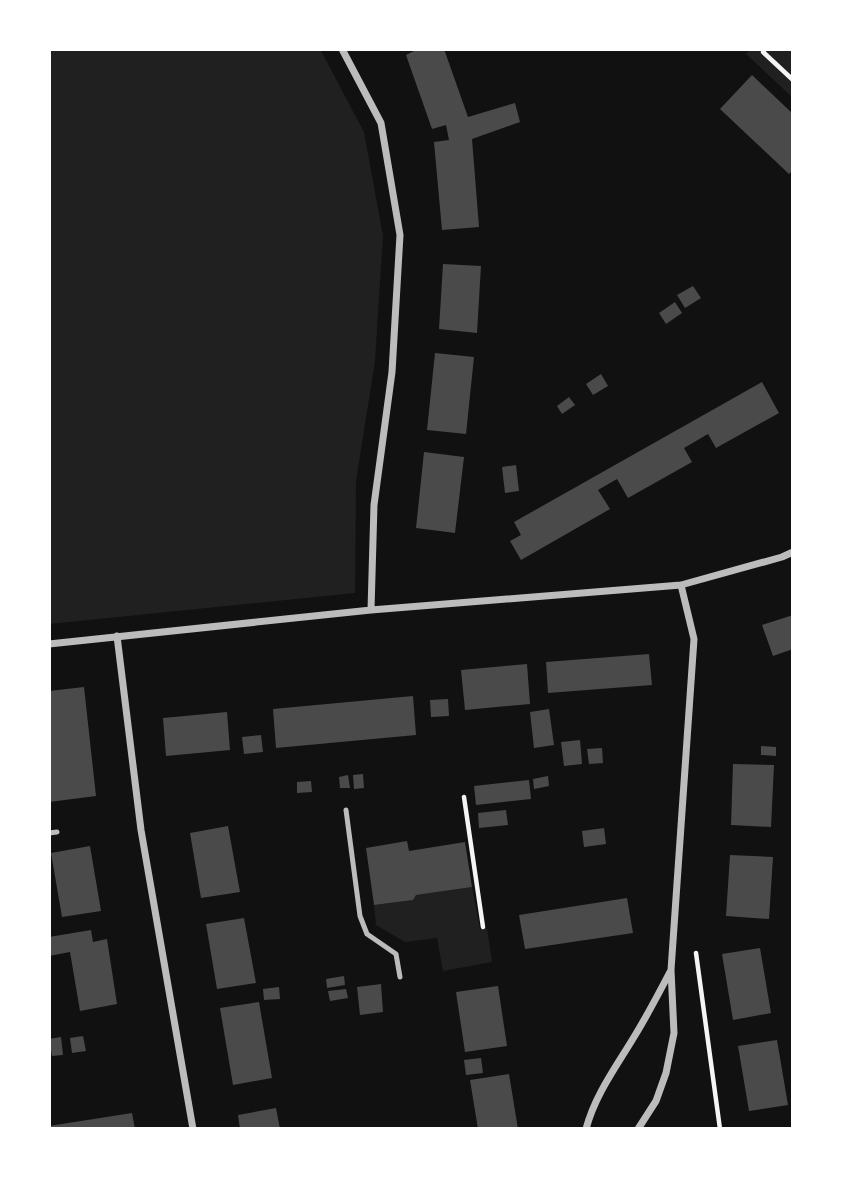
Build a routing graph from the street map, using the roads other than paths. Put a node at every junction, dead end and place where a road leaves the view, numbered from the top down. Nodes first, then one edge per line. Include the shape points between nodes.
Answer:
1 (342, 49) edge
2 (793, 552) edge
3 (681, 585) junction
4 (371, 610) junction
5 (117, 636) junction
6 (49, 643) edge
7 (346, 810) dead end
8 (57, 832) dead end
9 (49, 833) edge
10 (671, 970) junction
11 (400, 976) dead end
12 (193, 1129) edge
13 (586, 1129) edge
14 (638, 1129) edge

1 - 4 street via 381,123 400,235 392,372 374,505
2 - 3 street
3 - 4 street
3 - 10 street via 694,639
4 - 5 street
5 - 6 street
5 - 12 street via 141,830
7 - 11 lane via 360,916 367,934 397,954
8 - 9 lane
10 - 13 street via 603,1086
10 - 14 street via 674,1033 666,1073 656,1101

